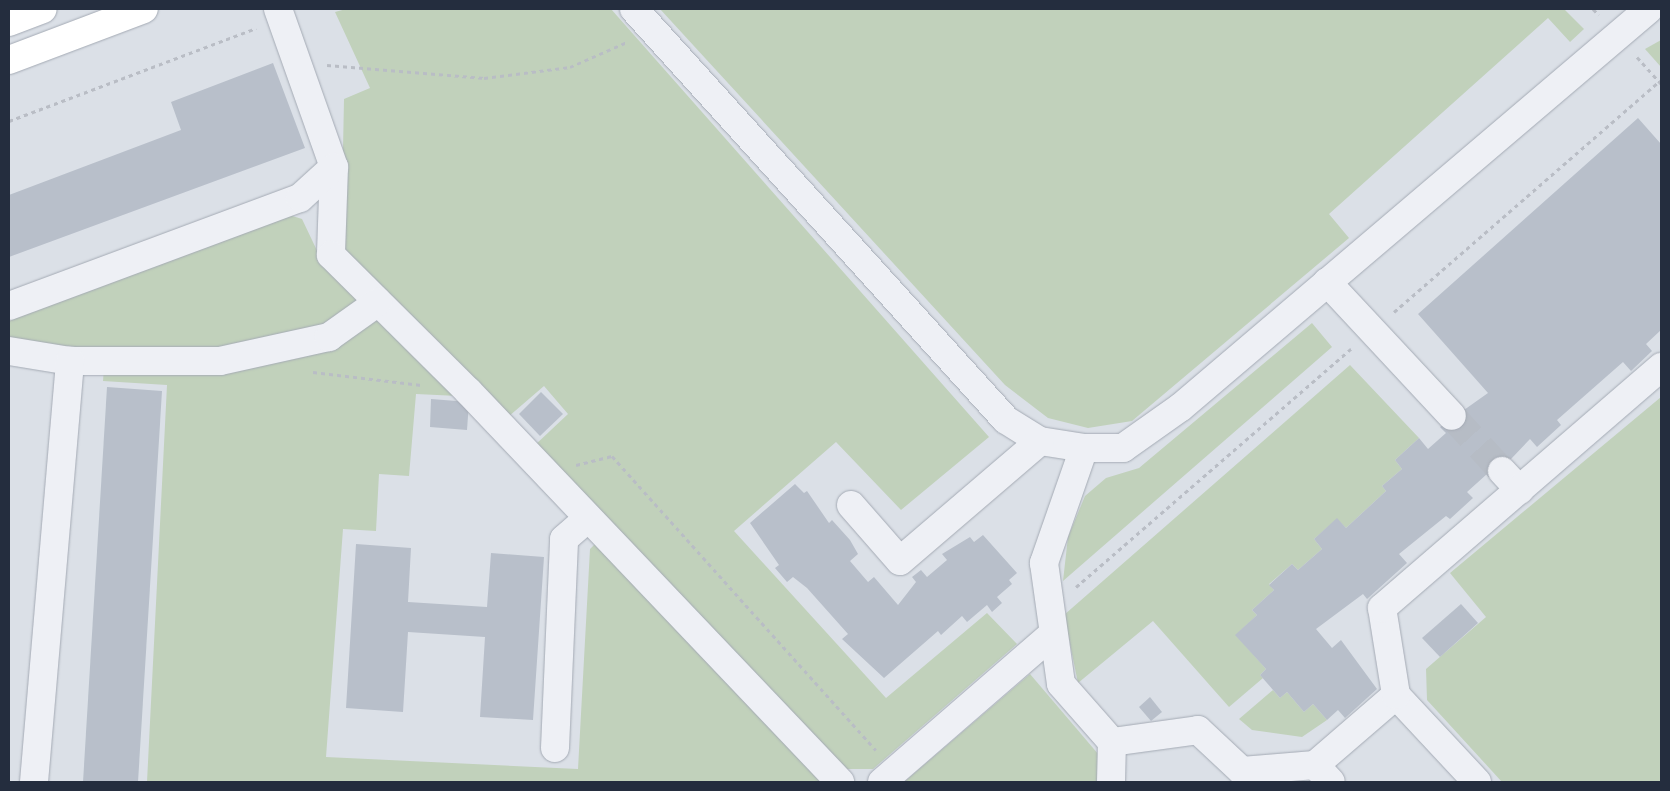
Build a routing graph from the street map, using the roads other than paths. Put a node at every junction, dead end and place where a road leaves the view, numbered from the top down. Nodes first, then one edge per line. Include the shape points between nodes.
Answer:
1 (44, 9) edge
2 (144, 9) edge
3 (634, 9) edge
4 (1649, 9) edge
5 (280, 14) edge
6 (9, 22) edge
7 (9, 60) edge
8 (334, 167) junction
9 (1327, 282) junction
10 (378, 302) junction
11 (9, 306) edge
12 (9, 351) edge
13 (70, 361) junction
14 (1661, 367) edge
15 (1452, 416) tunnel mouth
16 (1040, 441) junction
17 (1084, 448) junction
18 (851, 505) dead end
19 (588, 518) junction
20 (1052, 635) junction
21 (1396, 695) junction
22 (1112, 742) junction
23 (555, 748) dead end
24 (1323, 774) edge
25 (34, 782) edge
26 (840, 782) edge
27 (882, 782) edge
28 (1111, 782) edge
29 (1477, 782) edge

1 - 6 main road
2 - 7 main road
3 - 16 street via 1006,420
4 - 9 street
5 - 8 street
8 - 10 street via 331,255
8 - 11 street via 300,198
9 - 15 street
9 - 17 street via 1181,407 1123,448
10 - 13 street via 329,337 220,361
10 - 19 street
12 - 13 street
13 - 25 street
14 - 21 street via 1511,480 1382,608
16 - 17 street
16 - 18 street via 900,561
17 - 20 street via 1044,563
19 - 23 street via 564,538
19 - 26 street
20 - 22 street via 1061,684
20 - 27 street
21 - 24 street
21 - 29 street
22 - 24 street via 1198,730 1242,771
22 - 28 street

